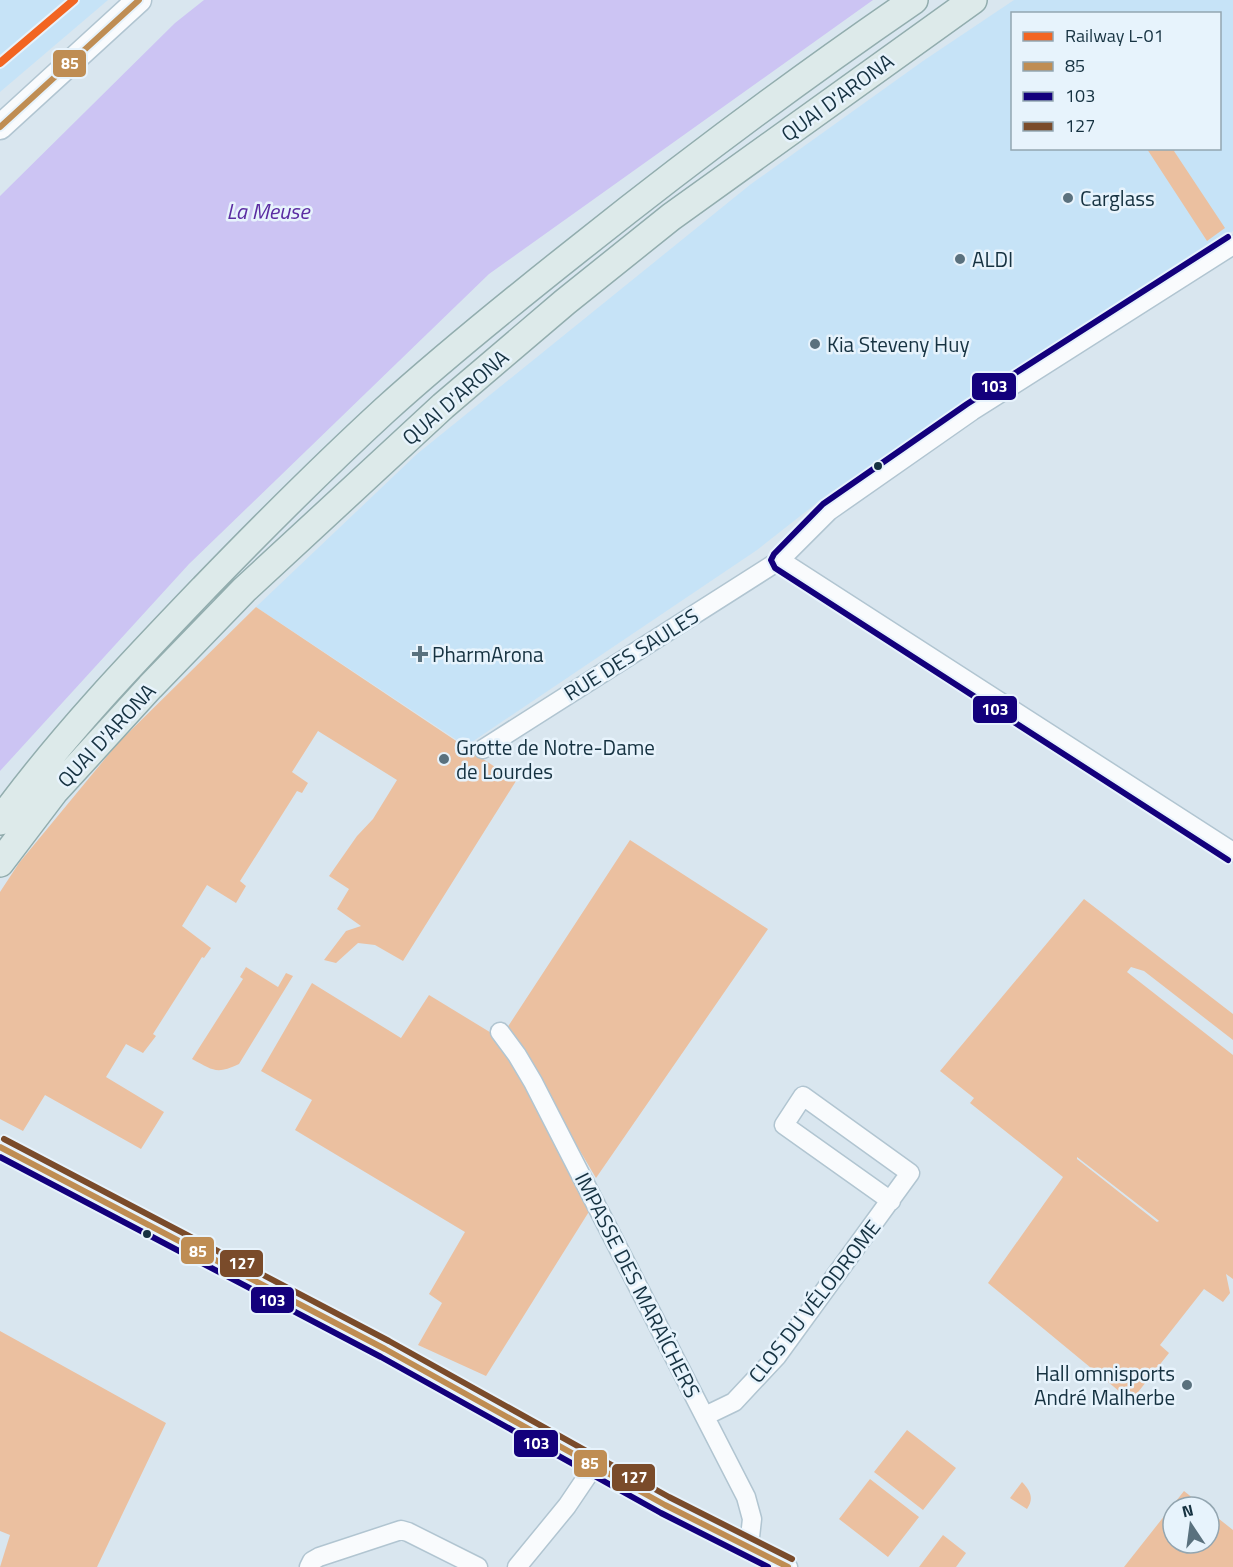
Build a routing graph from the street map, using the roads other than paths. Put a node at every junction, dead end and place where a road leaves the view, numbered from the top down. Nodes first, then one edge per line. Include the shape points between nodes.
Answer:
1 (139, 0) edge
2 (914, 0) edge
3 (973, 0) edge
4 (0, 127) edge
5 (1233, 245) edge
6 (780, 560) junction
7 (483, 748) dead end
8 (0, 820) edge
9 (1233, 852) edge
10 (0, 863) edge
11 (500, 1032) dead end
12 (0, 1147) edge
13 (891, 1201) junction
14 (705, 1416) junction
15 (594, 1466) junction
16 (749, 1546) junction
17 (309, 1567) edge
18 (478, 1567) edge
19 (517, 1567) edge
20 (788, 1567) edge

1 - 4 main road
2 - 8 main road, QUAI D'ARONA via 663,182 519,296 386,409 273,516 130,665
3 - 10 main road, QUAI D'ARONA via 671,217 443,406 244,590 54,792
5 - 6 street, RUE DES SAULES via 972,411 829,511
6 - 7 street, RUE DES SAULES
6 - 9 street
11 - 14 street, IMPASSE DES MARAÎCHERS via 533,1082
12 - 15 street via 385,1349
13 - 13 street, CLOS DU VÉLODROME via 784,1125 802,1096 910,1173
13 - 14 street, CLOS DU VÉLODROME via 777,1356 734,1402
14 - 16 street, IMPASSE DES MARAÎCHERS via 746,1497 752,1519
15 - 16 street
15 - 19 street
16 - 20 street
17 - 18 street via 319,1557 401,1530

